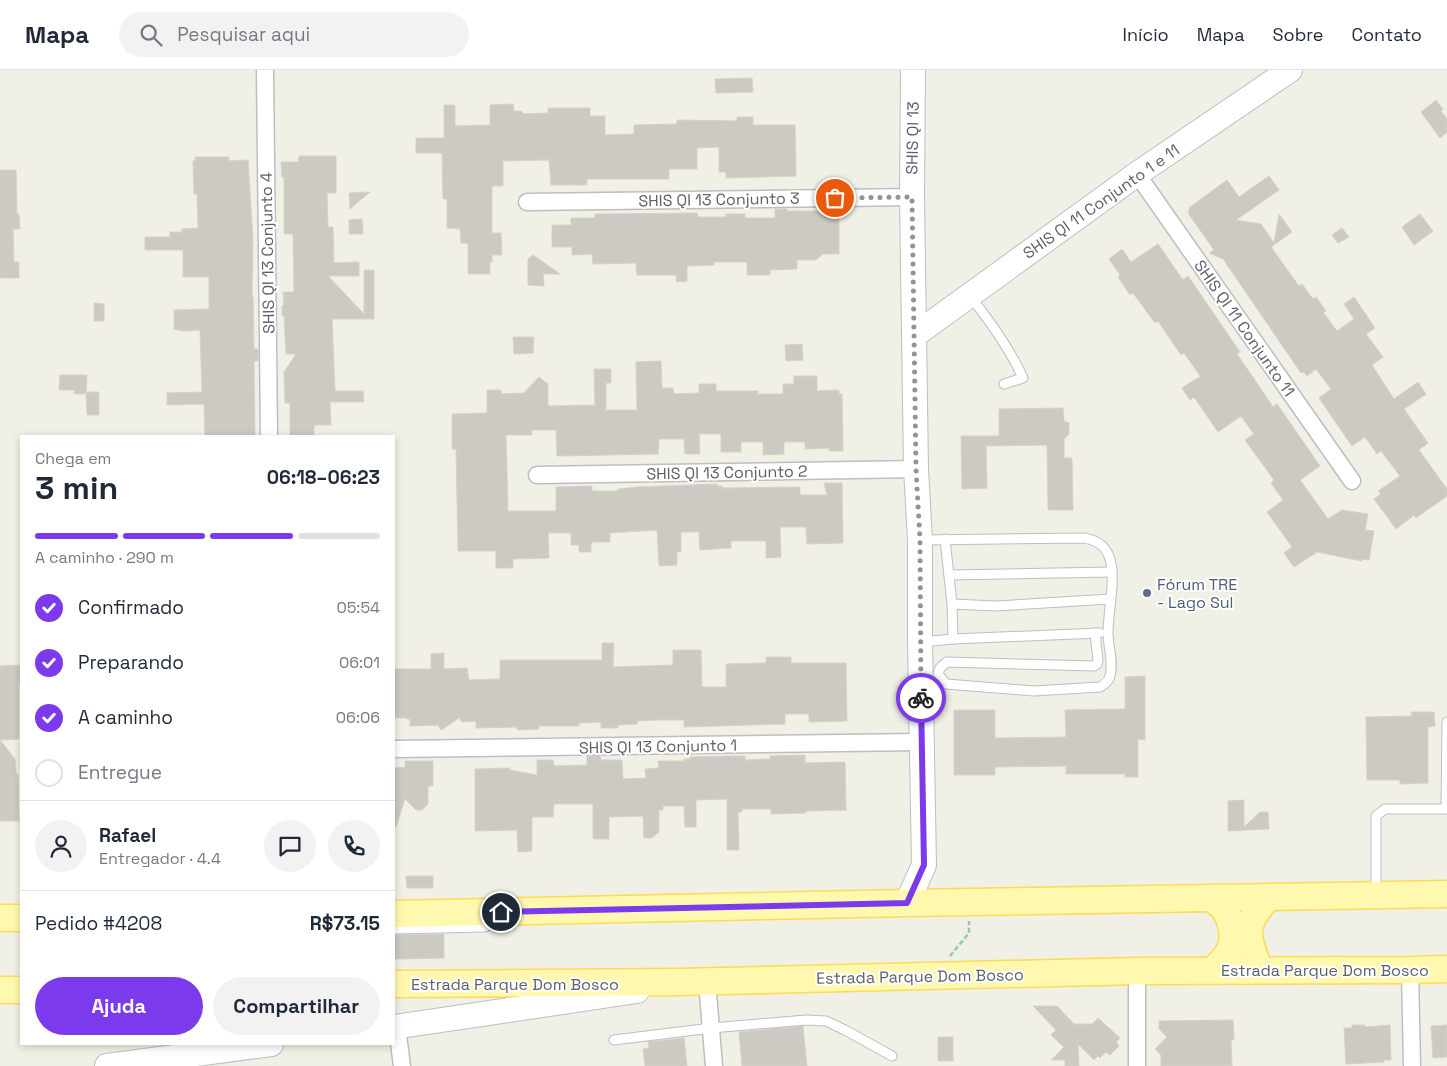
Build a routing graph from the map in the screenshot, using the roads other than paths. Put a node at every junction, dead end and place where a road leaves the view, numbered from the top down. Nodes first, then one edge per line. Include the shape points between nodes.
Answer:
1 (265, 70) edge
2 (913, 70) edge
3 (1290, 70) edge
4 (1137, 174) junction
5 (912, 197) junction
6 (527, 202) dead end
7 (969, 295) junction
8 (915, 335) junction
9 (1004, 384) dead end
10 (270, 435) edge
11 (916, 469) junction
12 (537, 475) dead end
13 (1352, 481) dead end
14 (945, 539) junction
15 (920, 540) junction
16 (1112, 572) junction
17 (949, 575) junction
18 (1110, 599) junction
19 (952, 604) junction
20 (1095, 633) junction
21 (1108, 633) junction
22 (953, 638) junction
23 (920, 642) junction
24 (1447, 722) edge
25 (921, 742) junction
26 (395, 749) edge
27 (1446, 809) edge
28 (924, 865) junction
29 (1447, 894) edge
30 (1376, 895) junction
31 (1269, 897) junction
32 (1211, 898) junction
33 (957, 902) junction
34 (907, 903) junction
35 (519, 911) junction
36 (395, 914) edge
37 (0, 918) edge
38 (20, 918) edge
39 (395, 929) edge
40 (1447, 969) edge
41 (1213, 970) junction
42 (1260, 970) junction
43 (1410, 970) junction
44 (1137, 971) junction
45 (707, 981) junction
46 (680, 982) junction
47 (395, 984) edge
48 (0, 990) edge
49 (20, 990) edge
50 (396, 1027) edge
51 (711, 1028) junction
52 (614, 1040) dead end
53 (264, 1045) edge
54 (892, 1056) dead end
55 (107, 1066) edge
56 (402, 1066) edge
57 (714, 1066) edge
58 (1137, 1066) edge
59 (1412, 1066) edge

1 - 10 street, SHIS QI 13 Conjunto 4
2 - 5 street, SHIS QI 13
3 - 4 street, SHIS QI 11 Conjunto 1 e 11
4 - 7 street, SHIS QI 11 Conjunto 1 e 11
4 - 13 street, SHIS QI 11 Conjunto 11
5 - 6 street, SHIS QI 13 Conjunto 3
5 - 8 street, SHIS QI 13
7 - 8 street, SHIS QI 11 Conjunto 1 e 11
7 - 9 lane via 993,326 1023,378
8 - 11 street, SHIS QI 13
11 - 12 street, SHIS QI 13 Conjunto 2
11 - 15 street, SHIS QI 13
14 - 15 lane
14 - 16 lane via 1085,538 1104,548
14 - 17 lane
15 - 23 street, SHIS QI 13
16 - 17 lane
16 - 18 lane
17 - 19 lane
18 - 19 lane via 996,606
18 - 21 lane
19 - 22 lane
20 - 21 lane
20 - 21 lane via 1098,660 1094,666 947,662 938,674 946,684 954,686 1034,691 1100,687 1108,682 1110,676
20 - 22 lane
22 - 23 lane
23 - 25 street, SHIS QI 13
24 - 27 lane
25 - 26 street, SHIS QI 13 Conjunto 1
25 - 28 street, SHIS QI 13
27 - 30 lane via 1385,809 1376,816
28 - 33 street, SHIS QI 13
28 - 34 street, SHIS QI 13
29 - 30 main road
30 - 31 main road
31 - 32 main road
31 - 42 main road via 1255,910 1250,923 1250,940
32 - 33 main road
32 - 41 main road via 1223,908 1233,935 1231,948
33 - 34 main road
34 - 35 main road
35 - 36 main road
35 - 39 lane via 486,927
37 - 38 main road
40 - 43 main road, Estrada Parque Dom Bosco
41 - 42 main road, Estrada Parque Dom Bosco
41 - 44 main road, Estrada Parque Dom Bosco
42 - 43 main road, Estrada Parque Dom Bosco
43 - 59 street
44 - 45 main road, Estrada Parque Dom Bosco
44 - 58 street
45 - 46 main road, Estrada Parque Dom Bosco
45 - 51 street
46 - 47 main road, Estrada Parque Dom Bosco
46 - 50 street
48 - 49 main road
50 - 56 street
51 - 52 lane
51 - 54 lane via 826,1021
51 - 57 street
53 - 55 street

